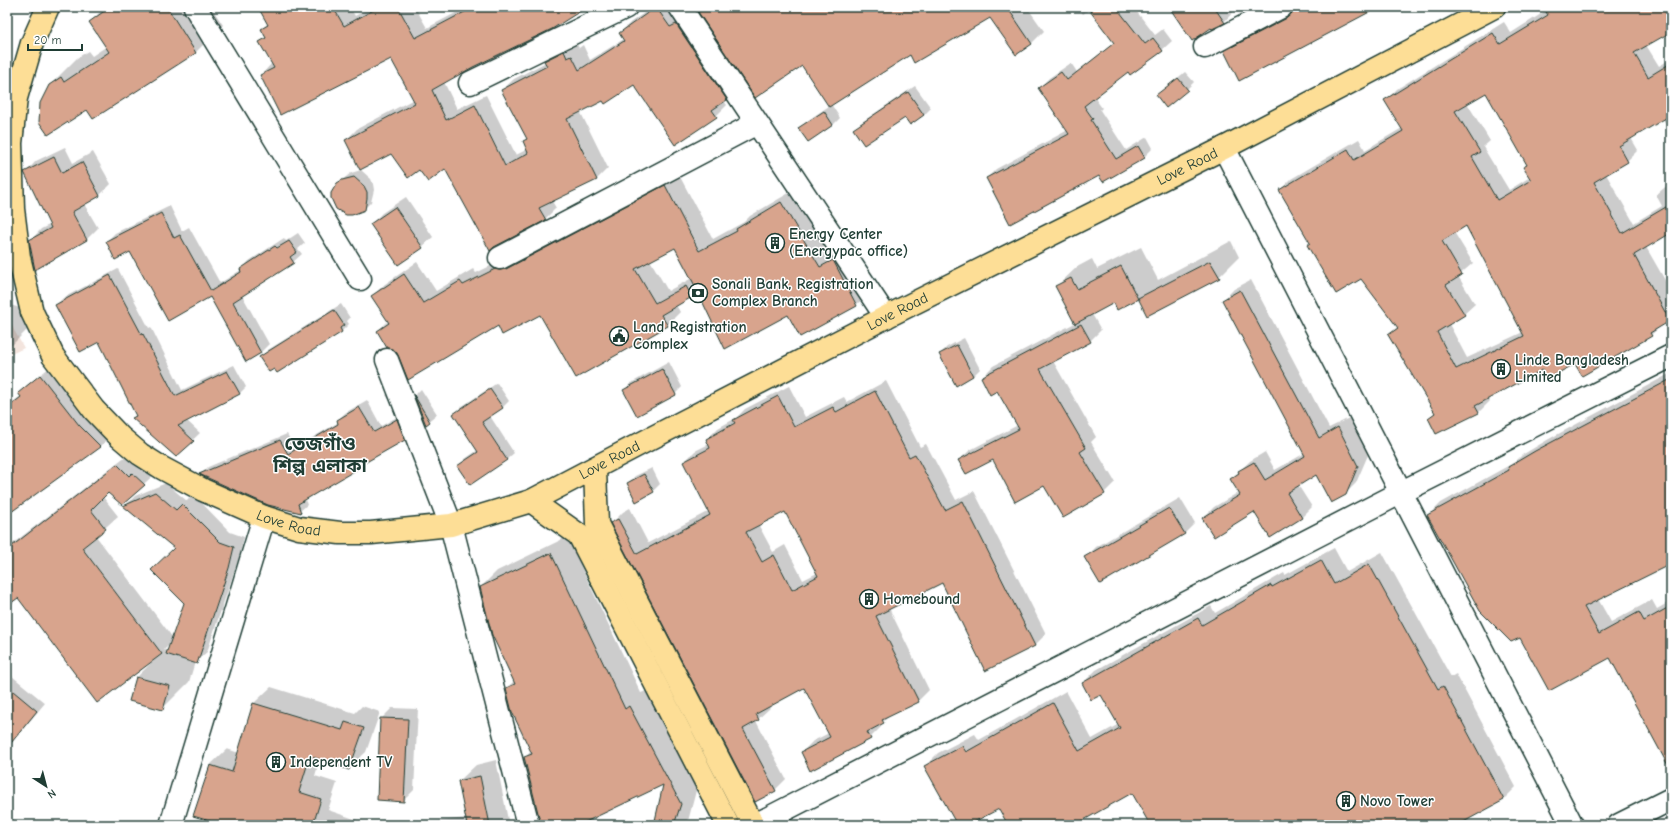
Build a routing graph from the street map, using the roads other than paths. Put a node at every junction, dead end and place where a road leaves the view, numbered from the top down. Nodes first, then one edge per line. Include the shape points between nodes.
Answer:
1 (48, 7) edge
2 (195, 7) edge
3 (626, 7) edge
4 (1281, 7) edge
5 (1494, 7) edge
6 (684, 8) edge
7 (1205, 47) dead end
8 (470, 83) dead end
9 (757, 123) junction
10 (9, 143) edge
11 (1224, 148) junction
12 (500, 258) dead end
13 (360, 279) dead end
14 (886, 317) junction
15 (1671, 356) edge
16 (387, 360) dead end
17 (595, 468) junction
18 (1402, 492) junction
19 (531, 501) junction
20 (264, 517) junction
21 (451, 525) junction
22 (588, 530) junction
23 (1671, 798) edge
24 (171, 825) edge
25 (528, 825) edge
26 (728, 825) edge
27 (754, 825) edge
28 (1572, 825) edge
29 (1619, 825) edge

1 - 10 main road, Love Road via 32,43 16,98
2 - 13 street
3 - 8 street
4 - 7 street
5 - 11 main road, Love Road
6 - 9 street
9 - 12 street
9 - 14 street
10 - 20 main road, Love Road via 18,257 32,312 53,356 94,410 140,454 203,490
11 - 14 main road, Love Road
11 - 18 street
14 - 17 main road, Love Road
15 - 18 street
16 - 21 street
17 - 19 main road, Love Road
17 - 22 main road
18 - 27 street
18 - 28 street
19 - 21 main road, Love Road
19 - 22 main road
20 - 21 main road, Love Road via 299,528 340,533 371,533
20 - 24 street
21 - 25 street
22 - 26 main road
22 - 27 main road
23 - 29 street

